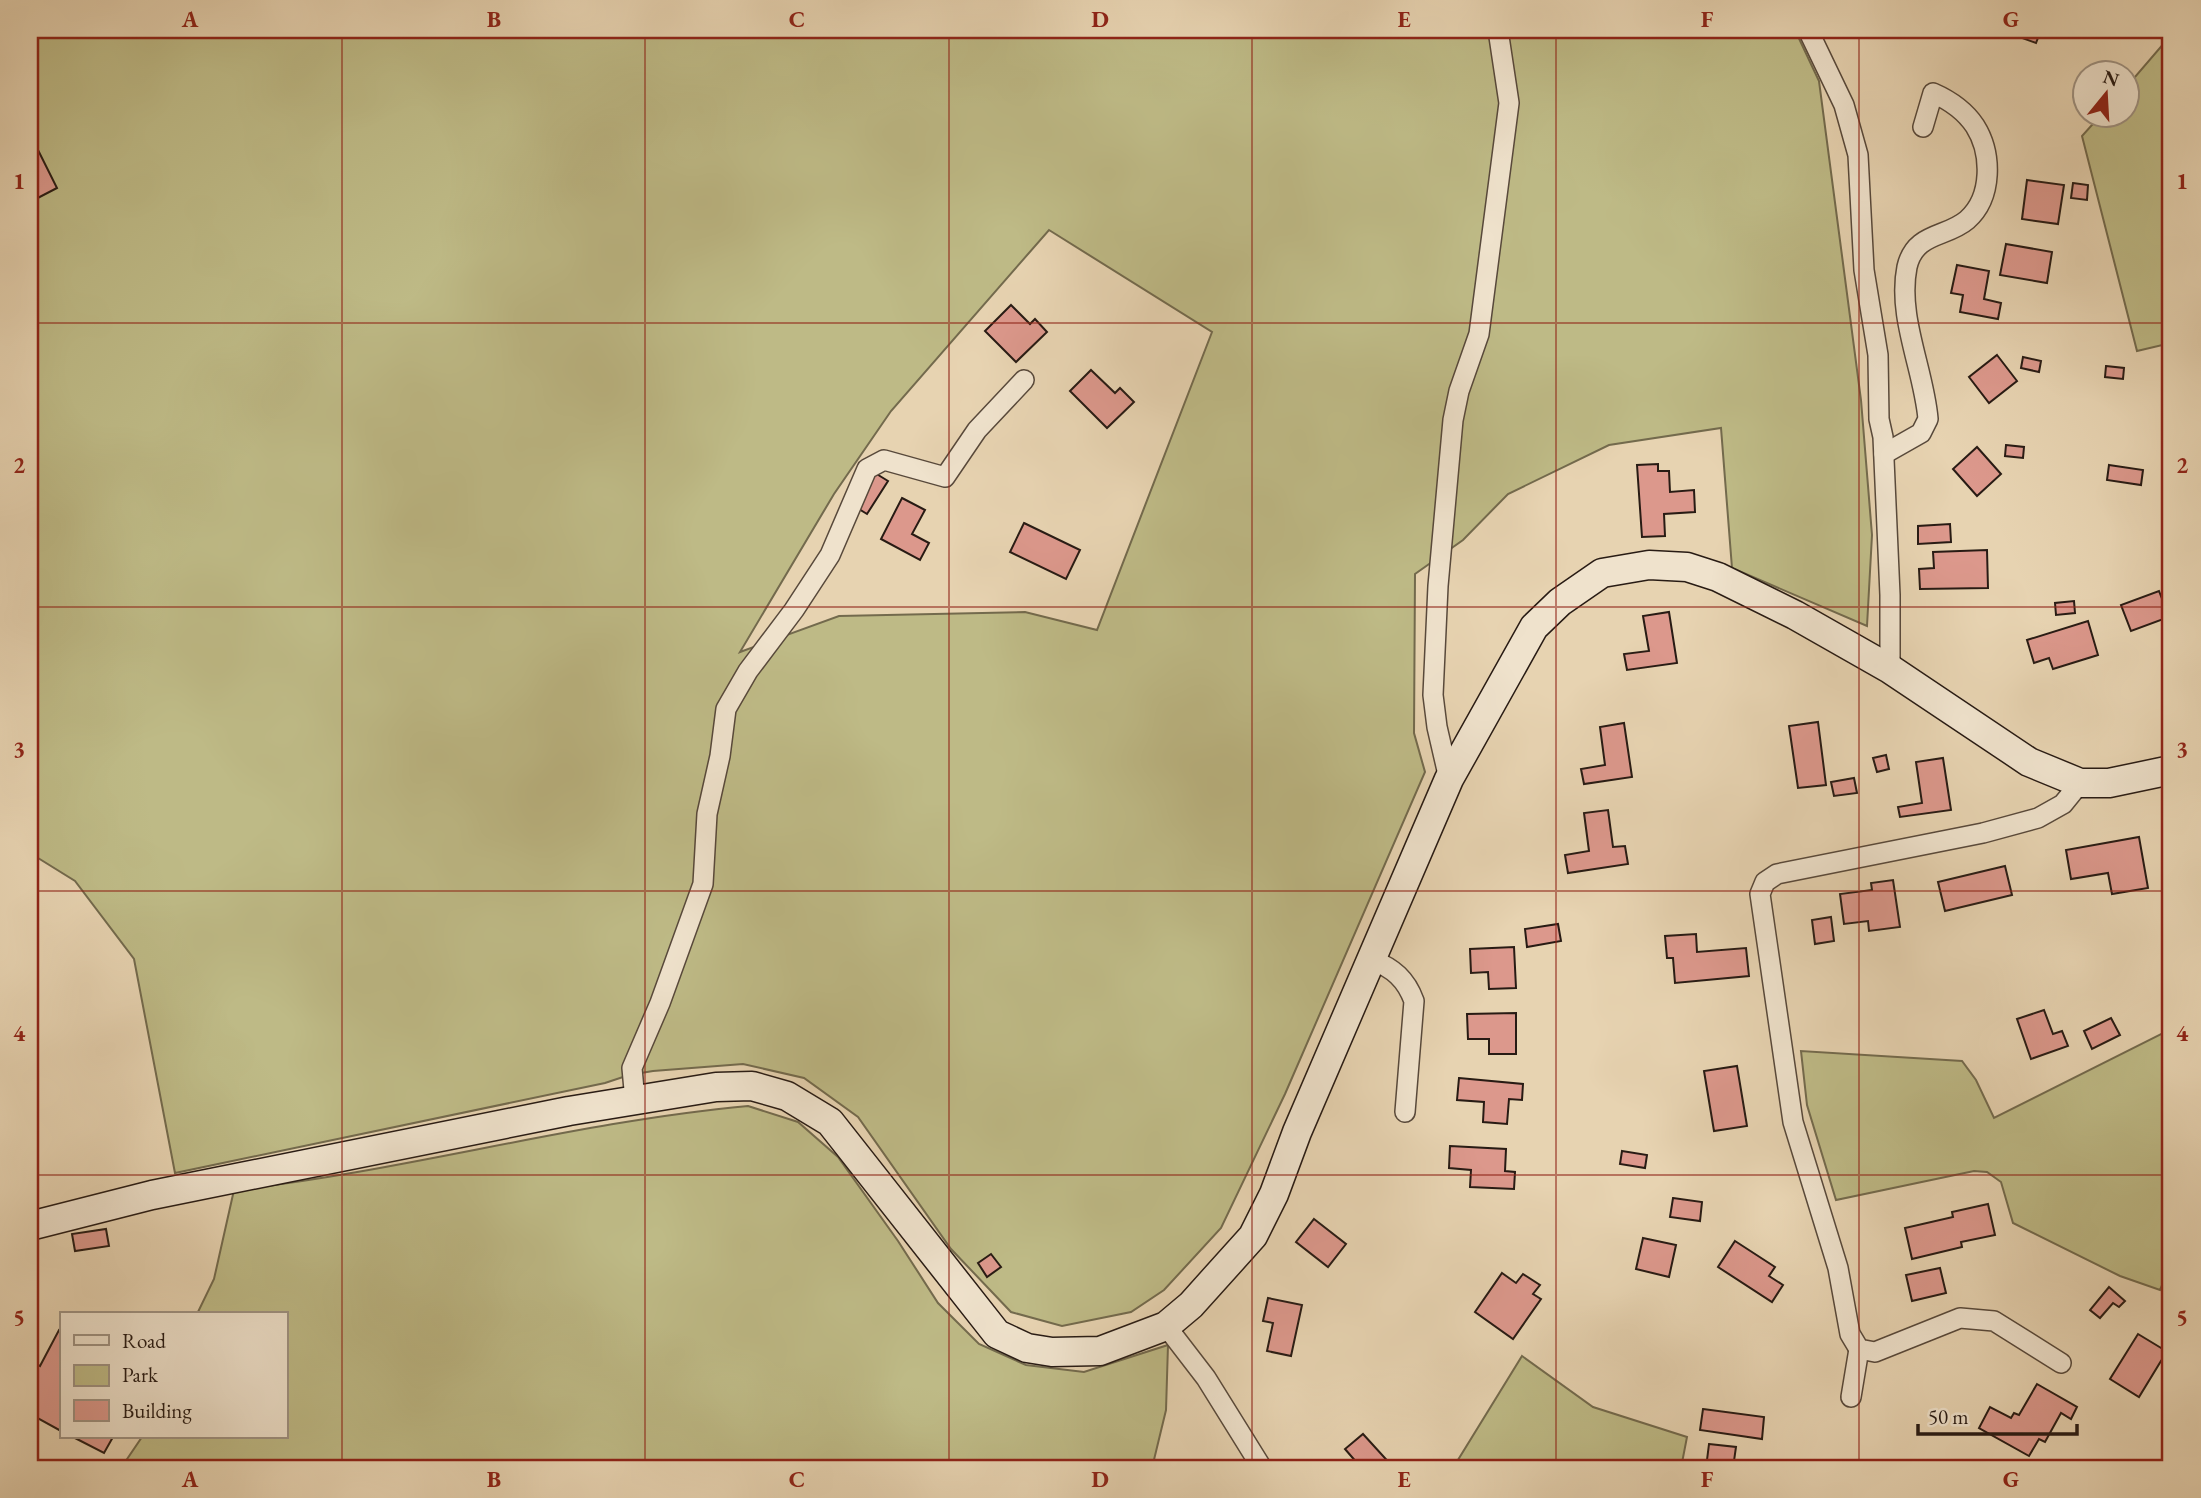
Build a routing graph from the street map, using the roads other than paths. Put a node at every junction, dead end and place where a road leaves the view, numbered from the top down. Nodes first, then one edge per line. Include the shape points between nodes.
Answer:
1 (1498, 30) edge
2 (1808, 30) edge
3 (1923, 127) dead end
4 (1024, 380) dead end
5 (1884, 454) junction
6 (1890, 668) junction
7 (2171, 770) edge
8 (1449, 779) junction
9 (2080, 783) junction
10 (1372, 960) junction
11 (635, 1101) junction
12 (1405, 1112) dead end
13 (30, 1226) edge
14 (1167, 1326) junction
15 (1859, 1349) junction
16 (2061, 1363) dead end
17 (1852, 1397) dead end
18 (1262, 1468) edge

1 - 8 street via 1509,103 1479,334 1453,421 1438,586 1433,695
2 - 5 street via 1844,106 1858,155 1864,270 1878,355
3 - 5 street via 1933,93 1959,108 1982,143 1986,187 1967,220 1915,247 1908,264 1907,314 1928,419 1921,433
4 - 11 street via 977,430 945,477 884,460 867,469 830,555 726,709 707,814 703,884 632,1068
5 - 6 street
6 - 8 street via 1718,577 1687,567 1649,565 1602,573 1534,627
6 - 9 street via 2029,762
7 - 9 street via 2109,783
8 - 10 street
9 - 15 street via 2063,804 2038,818 1777,874 1765,882 1760,894 1793,1122 1838,1268 1850,1334
10 - 12 street via 1397,973 1414,1000
10 - 14 street via 1275,1194 1253,1236
11 - 13 street via 152,1195
11 - 14 street via 716,1087 752,1086 787,1096 830,1122 997,1334 1027,1348 1100,1351
14 - 18 street via 1206,1378
15 - 16 street via 1875,1352 1960,1318 1994,1321
15 - 17 street

